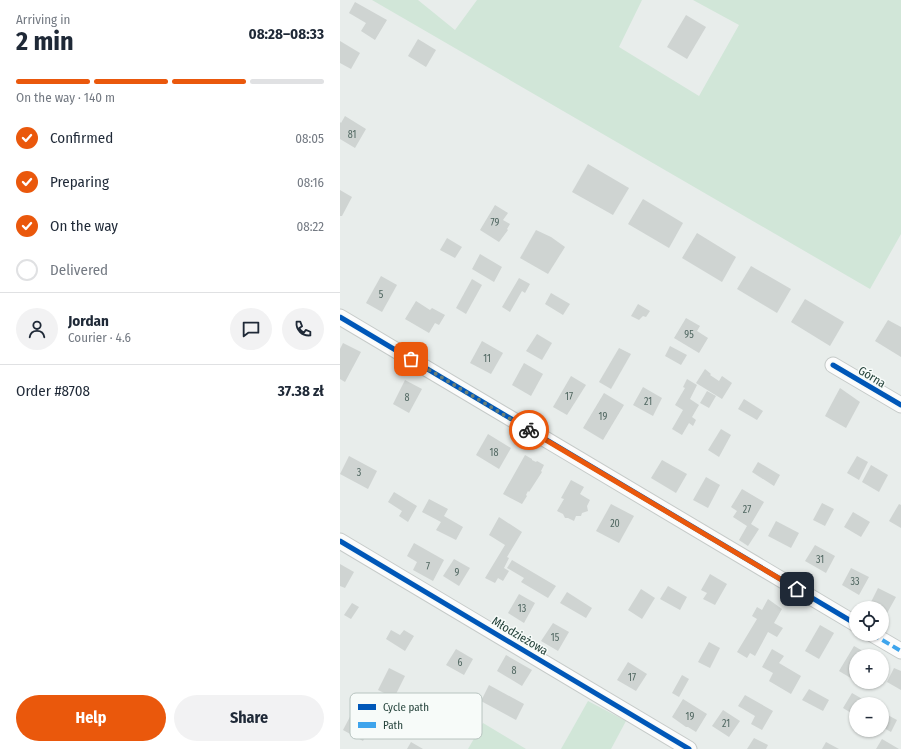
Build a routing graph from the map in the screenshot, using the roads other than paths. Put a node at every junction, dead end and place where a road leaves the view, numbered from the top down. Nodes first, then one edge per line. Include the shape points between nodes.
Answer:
1 (340, 317) edge
2 (833, 365) dead end
3 (901, 406) edge
4 (340, 541) edge
5 (849, 620) edge
6 (884, 641) edge
7 (901, 651) edge
8 (689, 749) edge

1 - 5 street
2 - 3 street, Górna
4 - 8 street, Młodzieżowa
6 - 7 street

